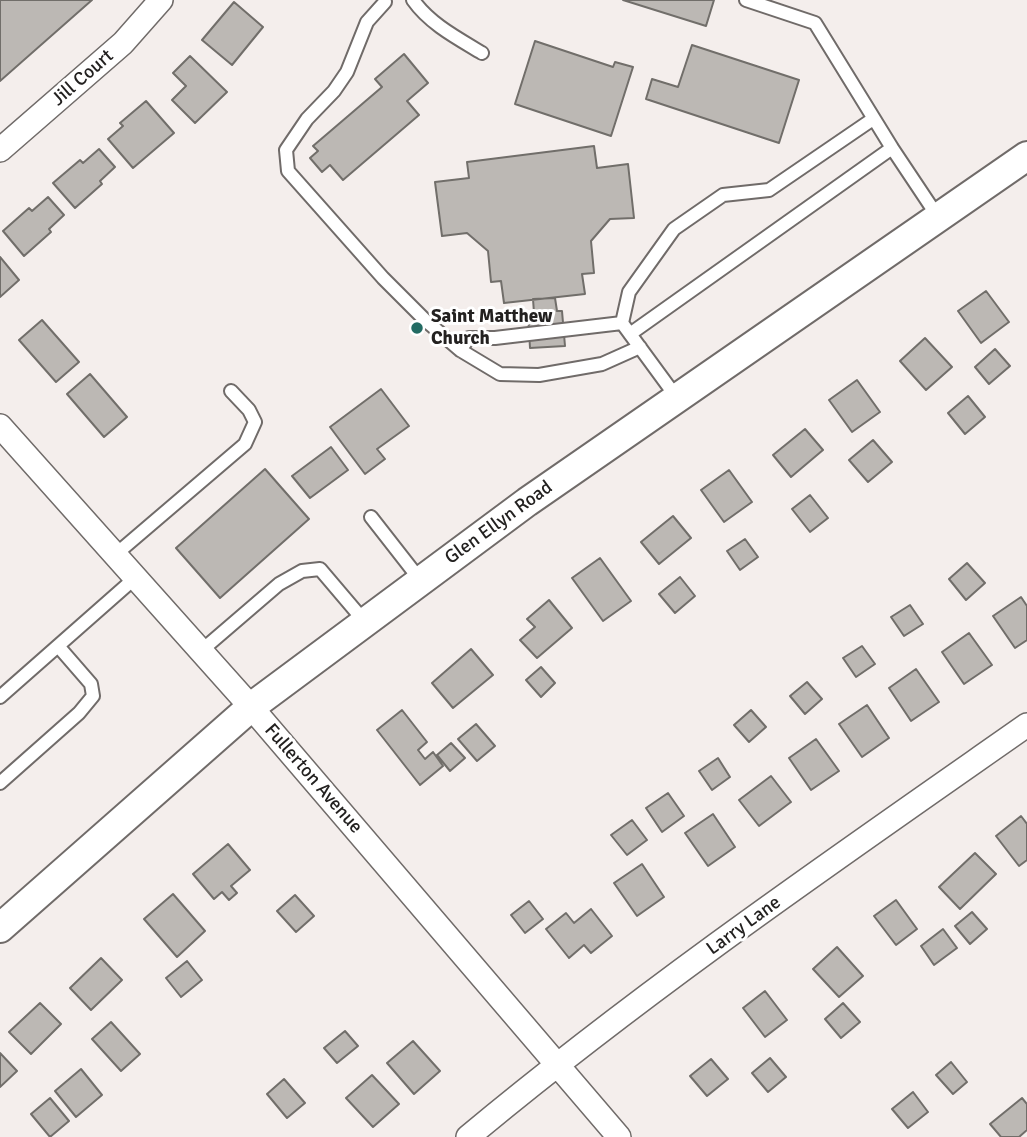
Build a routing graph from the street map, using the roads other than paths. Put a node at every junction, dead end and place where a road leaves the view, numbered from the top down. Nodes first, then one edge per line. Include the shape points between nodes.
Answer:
1 (161, 0) edge
2 (413, 0) edge
3 (746, 0) edge
4 (384, 2) dead end
5 (482, 53) dead end
6 (873, 119) junction
7 (892, 148) junction
8 (0, 150) edge
9 (1027, 156) edge
10 (938, 217) junction
11 (622, 323) junction
12 (630, 334) junction
13 (640, 347) junction
14 (460, 350) junction
15 (231, 391) dead end
16 (677, 398) junction
17 (0, 426) edge
18 (371, 517) dead end
19 (115, 555) junction
20 (135, 578) junction
21 (421, 581) junction
22 (365, 623) junction
23 (58, 646) junction
24 (201, 651) junction
25 (0, 697) edge
26 (251, 707) junction
27 (1027, 725) edge
28 (0, 783) edge
29 (0, 928) edge
30 (556, 1064) junction
31 (468, 1137) edge
32 (619, 1137) edge

1 - 8 street, Jill Court via 123,43
2 - 5 lane via 447,33
3 - 6 lane via 815,23
4 - 14 lane via 367,22 347,72 286,150 288,171 383,278
6 - 7 lane
6 - 11 lane via 769,190 723,195 674,229 629,292
7 - 10 lane
7 - 12 lane
9 - 10 street, Glen Ellyn Road
10 - 16 street, Glen Ellyn Road
11 - 12 lane
11 - 14 lane via 469,338
12 - 13 lane
13 - 14 lane via 603,364 539,374 500,374
13 - 16 lane
15 - 19 lane via 255,422 245,444
16 - 21 street, Glen Ellyn Road
17 - 19 street, Fullerton Avenue
18 - 21 lane
19 - 20 street, Fullerton Avenue
20 - 23 lane
20 - 24 street, Fullerton Avenue
21 - 22 street, Glen Ellyn Road
22 - 24 lane via 320,569 302,571 279,584
22 - 26 street, Glen Ellyn Road
23 - 25 lane
23 - 28 lane via 90,684 93,696
24 - 26 street, Fullerton Avenue
26 - 29 street, Glen Ellyn Road
26 - 30 street, Fullerton Avenue
27 - 30 street, Larry Lane
30 - 31 street, Larry Lane
30 - 32 street, Fullerton Avenue

